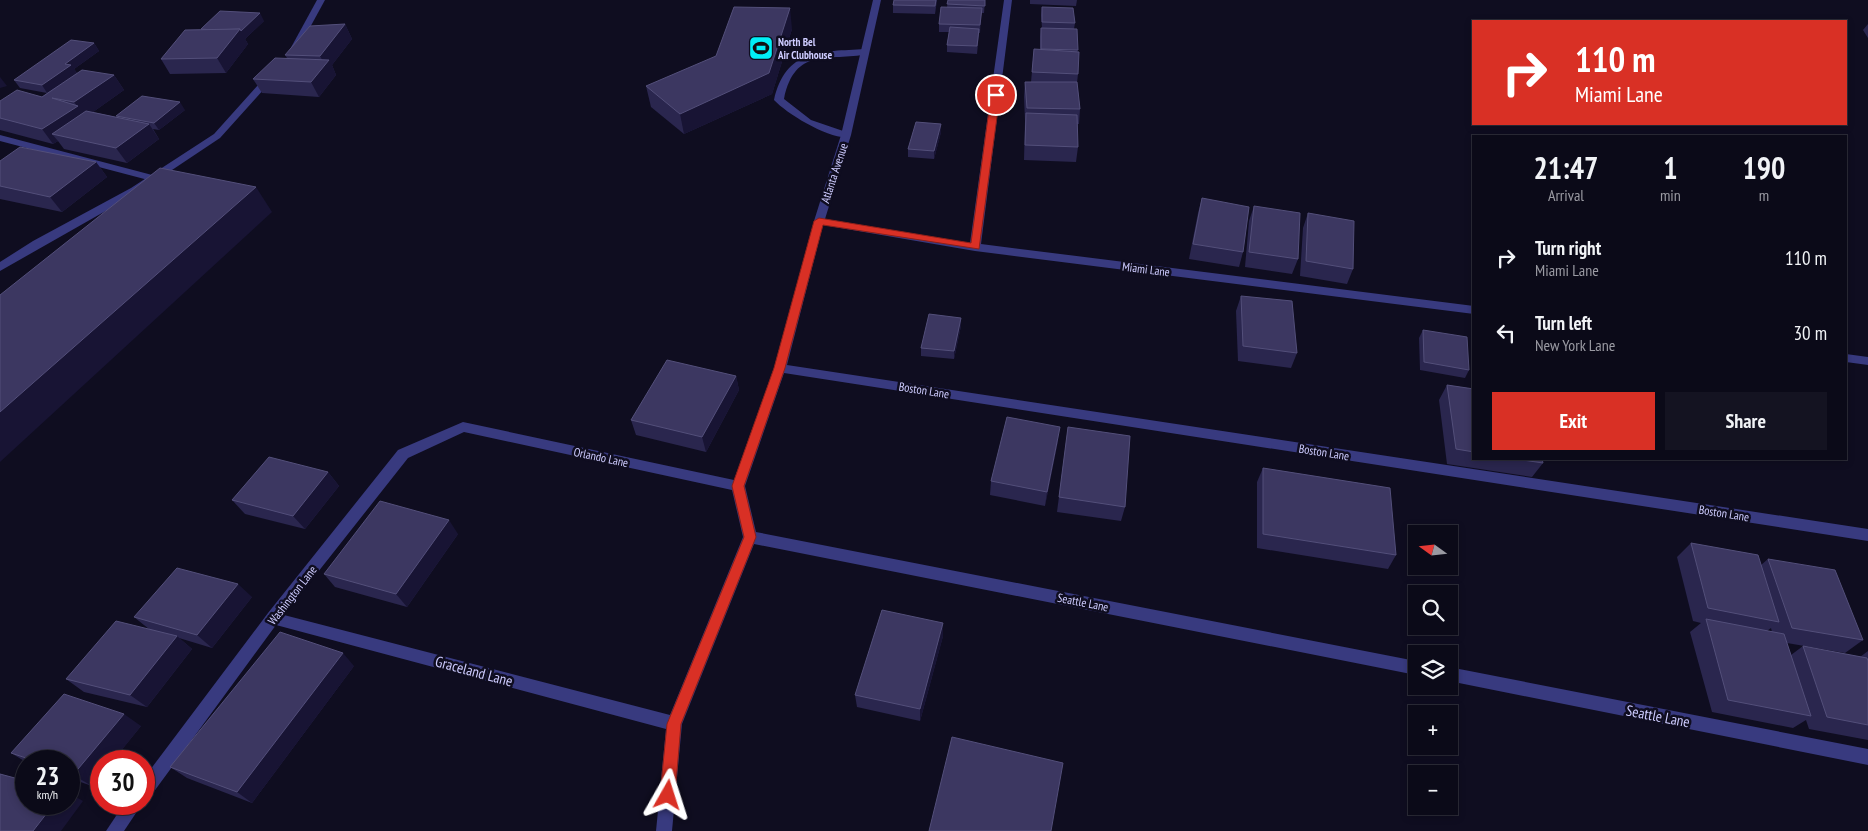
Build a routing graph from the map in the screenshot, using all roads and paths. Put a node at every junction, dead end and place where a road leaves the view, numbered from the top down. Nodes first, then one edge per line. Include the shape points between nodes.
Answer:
1 (321, 0) edge
2 (877, 0) edge
3 (1008, 0) edge
4 (866, 52) junction
5 (846, 135) junction
6 (0, 138) edge
7 (152, 178) junction
8 (819, 221) junction
9 (975, 247) junction
10 (0, 267) edge
11 (1472, 310) edge
12 (1847, 358) edge
13 (1868, 361) edge
14 (780, 368) junction
15 (463, 428) joint
16 (738, 486) junction
17 (1868, 535) edge
18 (750, 537) junction
19 (273, 618) junction
20 (1408, 666) edge
21 (1458, 676) edge
22 (674, 724) junction
23 (1868, 757) edge
24 (155, 776) edge
25 (126, 815) edge
26 (114, 831) edge
27 (664, 831) edge

1 - 7 street via 292,52 217,136
2 - 4 street, Atlanta Avenue
3 - 9 street
4 - 5 street, Atlanta Avenue
4 - 5 street via 819,56 797,63 788,73 780,94 779,100 808,122
5 - 8 street, Atlanta Avenue
6 - 7 street
7 - 10 street
8 - 9 street, Miami Lane
8 - 14 street, Atlanta Avenue
9 - 11 street, Miami Lane
12 - 13 street
14 - 16 street, Atlanta Avenue
14 - 17 street, Boston Lane
15 - 16 street, Orlando Lane
15 - 19 street, Washington Lane via 403,454
16 - 18 street
18 - 20 street, Seattle Lane
18 - 22 street
19 - 22 street, Graceland Lane
19 - 24 street, Washington Lane
21 - 23 street, Seattle Lane
22 - 27 street
25 - 26 street

